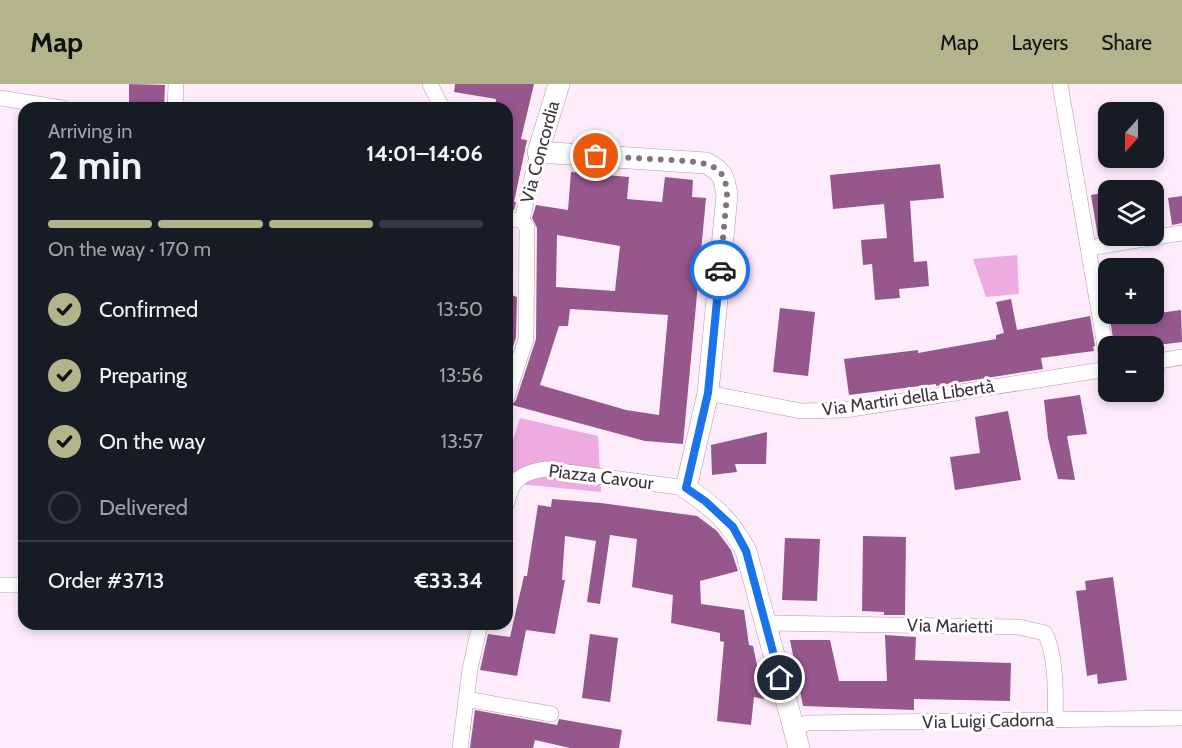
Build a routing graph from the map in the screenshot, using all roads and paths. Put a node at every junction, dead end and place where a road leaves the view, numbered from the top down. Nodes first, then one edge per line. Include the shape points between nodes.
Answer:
1 (176, 84) edge
2 (430, 84) edge
3 (559, 84) edge
4 (1060, 84) edge
5 (0, 98) edge
6 (25, 102) edge
7 (175, 102) edge
8 (439, 102) edge
9 (538, 152) junction
10 (515, 220) edge
11 (1182, 233) edge
12 (1089, 248) junction
13 (1103, 336) edge
14 (1182, 357) edge
15 (1164, 360) edge
16 (1098, 371) edge
17 (513, 379) edge
18 (708, 393) junction
19 (523, 459) dead end
20 (513, 477) edge
21 (686, 488) junction
22 (0, 585) edge
23 (18, 585) edge
24 (766, 623) junction
25 (479, 630) edge
26 (466, 699) junction
27 (551, 714) dead end
28 (1182, 718) edge
29 (1055, 720) junction
30 (796, 738) edge
31 (460, 748) edge

1 - 7 street
2 - 8 street
3 - 9 street, Via Concordia
4 - 12 street
5 - 6 street
9 - 10 street, Via Concordia
9 - 18 street via 688,161 718,169 725,179 727,195
10 - 17 street via 527,228 526,339
11 - 12 street
12 - 13 street
14 - 15 street
16 - 18 street, Via Martiri della Libertà via 845,410 801,411
18 - 21 street via 689,446
19 - 20 street
20 - 21 street, Piazza Cavour via 545,469 648,476
21 - 24 street via 733,527 746,551
22 - 23 street
24 - 29 street, Via Marietti via 1019,627 1045,633 1056,699
24 - 30 street
25 - 26 street
26 - 27 street
26 - 31 street
28 - 29 street, Via Luigi Cadorna
29 - 30 street, Via Luigi Cadorna via 807,723

